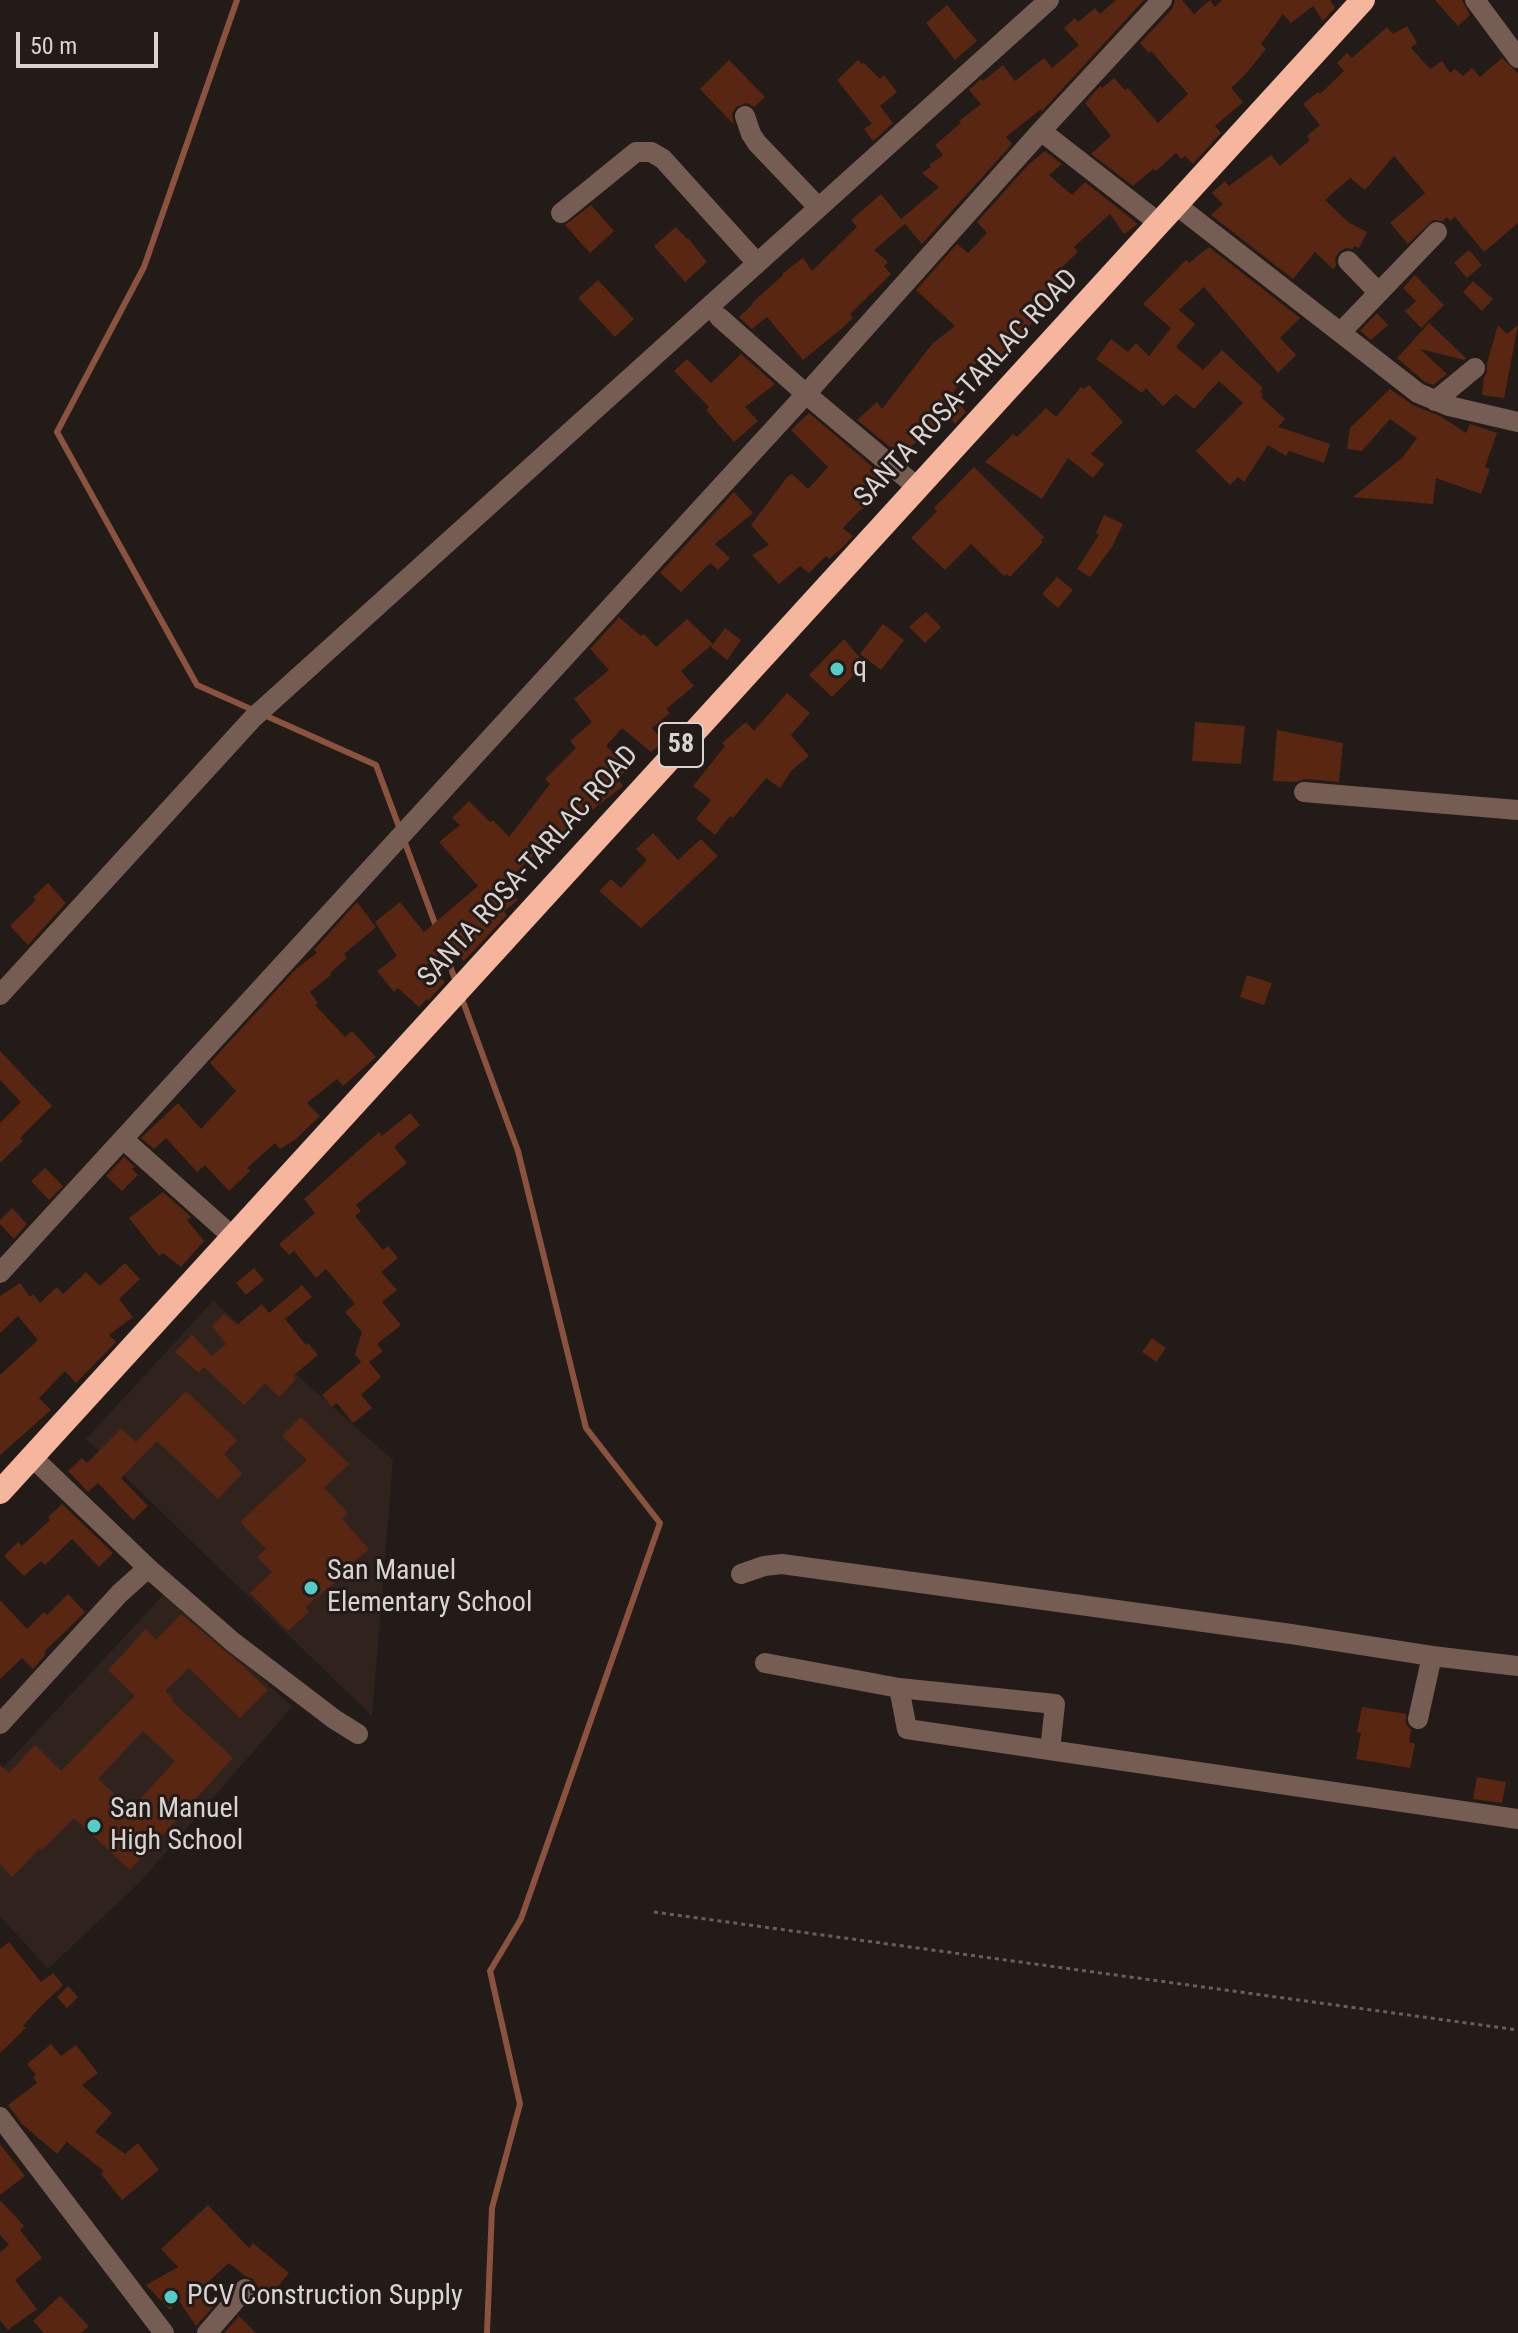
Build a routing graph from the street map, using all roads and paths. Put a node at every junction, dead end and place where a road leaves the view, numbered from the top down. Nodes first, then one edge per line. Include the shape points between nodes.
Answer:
1 (1049, 0) edge
2 (1162, 0) edge
3 (1363, 0) edge
4 (1475, 0) edge
5 (1518, 58) edge
6 (745, 116) dead end
7 (1041, 131) junction
8 (818, 207) junction
9 (561, 213) dead end
10 (1167, 214) junction
11 (1437, 232) dead end
12 (1348, 261) dead end
13 (757, 263) junction
14 (1378, 292) junction
15 (719, 317) dead end
16 (1341, 332) junction
17 (1475, 368) dead end
18 (806, 394) junction
19 (1435, 401) junction
20 (1518, 422) edge
21 (917, 487) junction
22 (1304, 792) dead end
23 (1518, 810) edge
24 (0, 995) edge
25 (123, 1139) junction
26 (233, 1237) junction
27 (0, 1273) edge
28 (32, 1457) junction
29 (0, 1492) edge
30 (148, 1568) junction
31 (741, 1574) dead end
32 (1432, 1656) junction
33 (765, 1663) dead end
34 (1518, 1666) edge
35 (899, 1688) junction
36 (1418, 1719) dead end
37 (0, 1724) edge
38 (358, 1734) dead end
39 (1050, 1750) junction
40 (1518, 1819) edge
41 (654, 1912) dead end
42 (1518, 2030) edge
43 (0, 2117) edge
44 (245, 2289) dead end
45 (164, 2333) edge
46 (207, 2333) edge

1 - 8 street
2 - 7 street
3 - 10 highway, SANTA ROSA-TARLAC ROAD / 58
4 - 5 street
6 - 8 street via 757,143
7 - 10 street
7 - 18 street
8 - 13 street
9 - 13 street via 636,152 651,152
10 - 16 street
10 - 21 highway, SANTA ROSA-TARLAC ROAD / 58
11 - 14 street
12 - 14 street
13 - 24 street via 253,718
14 - 16 street
15 - 18 street
16 - 19 street
17 - 19 street
18 - 21 street
18 - 25 street
19 - 20 street
21 - 26 highway, SANTA ROSA-TARLAC ROAD / 58
22 - 23 street
25 - 26 street
25 - 27 street
26 - 28 highway, SANTA ROSA-TARLAC ROAD / 58
28 - 29 highway, SANTA ROSA-TARLAC ROAD / 58
28 - 30 street
30 - 37 street
30 - 38 street via 233,1642
31 - 32 street via 782,1564
32 - 34 street
32 - 36 street
33 - 35 street
35 - 39 street via 907,1729
35 - 39 street via 1055,1704
39 - 40 street
41 - 42 path
43 - 45 street
44 - 46 street

